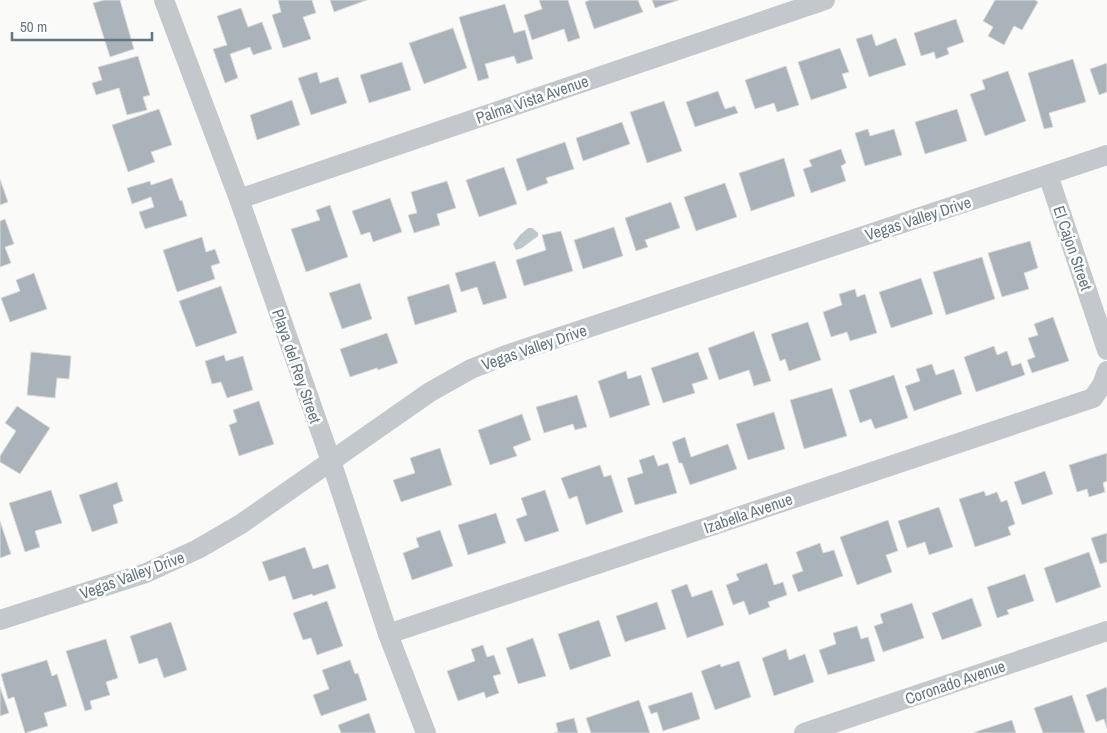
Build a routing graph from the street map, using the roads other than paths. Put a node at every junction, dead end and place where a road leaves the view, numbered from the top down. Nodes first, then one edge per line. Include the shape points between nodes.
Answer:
1 (164, 0) edge
2 (825, 0) edge
3 (1107, 155) edge
4 (1048, 175) junction
5 (239, 199) junction
6 (1107, 350) edge
7 (1104, 378) edge
8 (331, 461) junction
9 (0, 620) edge
10 (1107, 631) edge
11 (388, 634) junction
12 (426, 733) edge
13 (804, 733) edge

1 - 5 street, Playa del Rey Street
2 - 5 street, Palma Vista Avenue
3 - 4 street, Vegas Valley Drive
4 - 6 street, El Cajon Street
4 - 8 street, Vegas Valley Drive via 506,355 471,369 430,392
5 - 8 street, Playa del Rey Street
7 - 11 street, Izabella Avenue via 1093,398
8 - 9 street, Vegas Valley Drive via 241,524 198,549 146,573
8 - 11 street, Playa del Rey Street
10 - 13 street, Coronado Avenue
11 - 12 street, Playa del Rey Street

